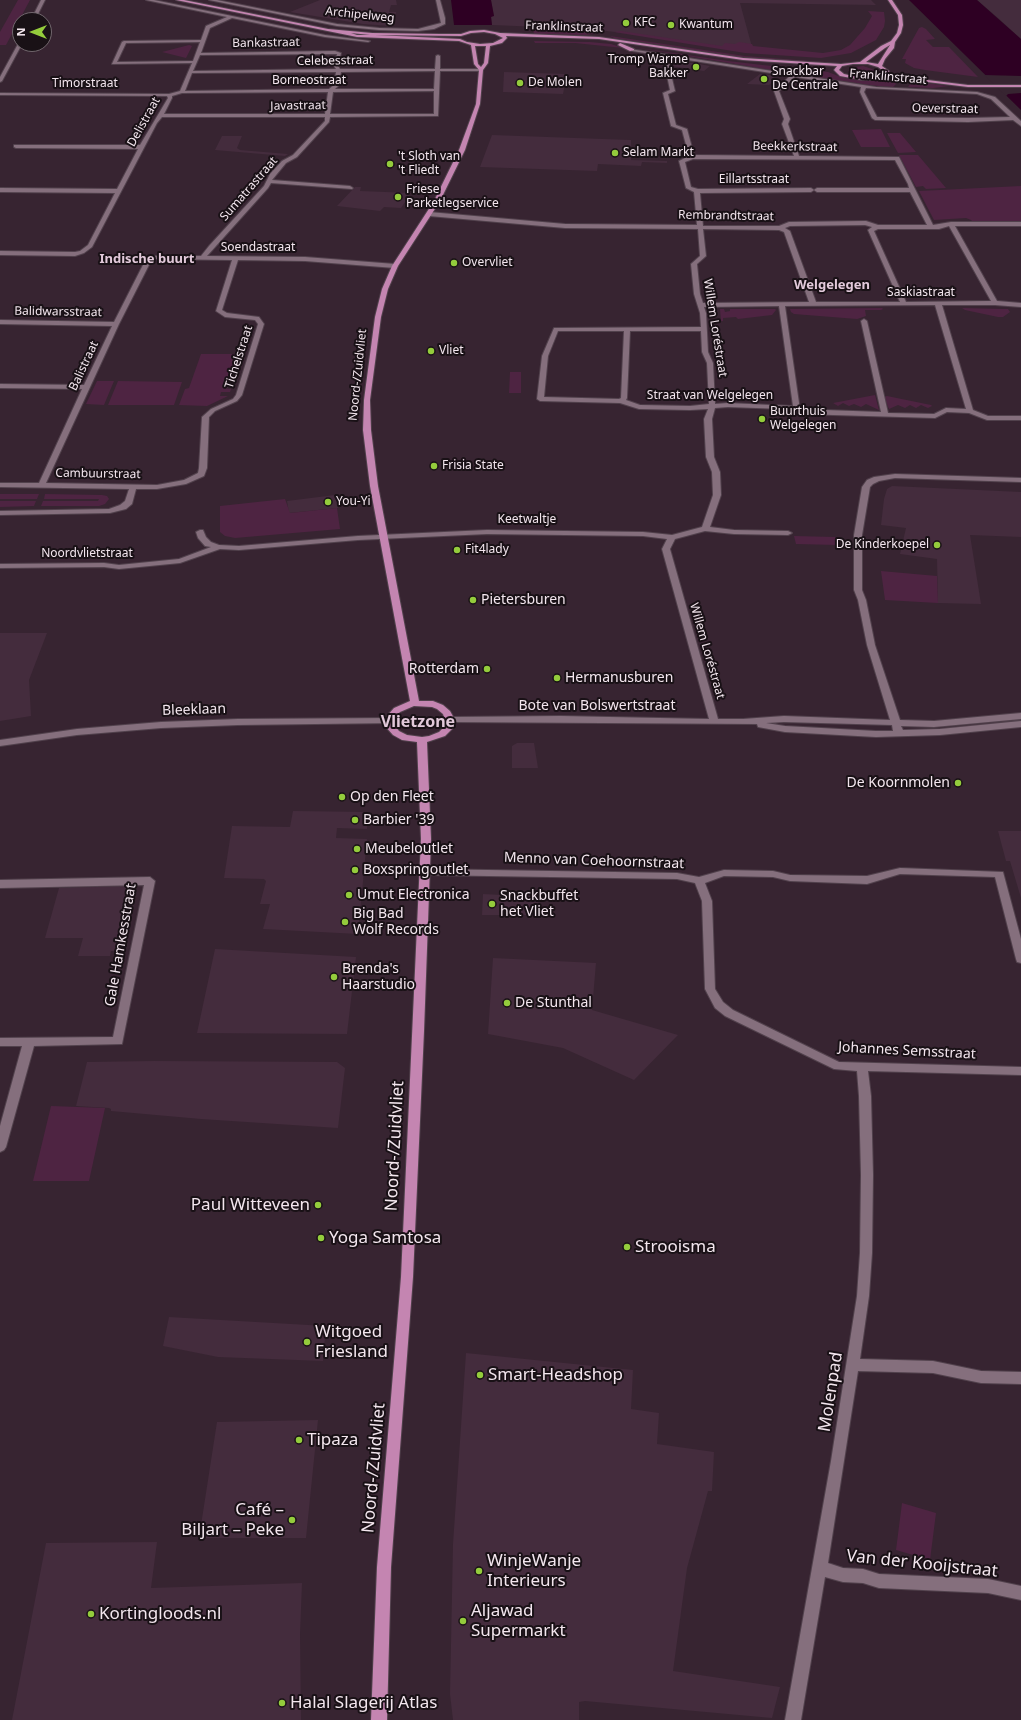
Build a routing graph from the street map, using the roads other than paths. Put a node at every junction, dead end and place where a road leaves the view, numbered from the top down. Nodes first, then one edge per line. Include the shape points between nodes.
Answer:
1 (43, 0) edge
2 (148, 0) edge
3 (178, 0) edge
4 (211, 0) edge
5 (438, 0) edge
6 (890, 0) edge
7 (37, 12) edge
8 (231, 17) junction
9 (379, 28) junction
10 (328, 30) junction
11 (605, 33) dead end
12 (501, 34) junction
13 (393, 35) junction
14 (382, 38) junction
15 (460, 38) junction
16 (599, 38) junction
17 (368, 40) joint
18 (504, 40) junction
19 (203, 41) junction
20 (893, 42) junction
21 (620, 44) junction
22 (473, 45) junction
23 (488, 45) junction
24 (632, 50) joint
25 (16, 52) edge
26 (198, 54) junction
27 (438, 56) dead end
28 (674, 57) junction
29 (194, 62) junction
30 (861, 63) junction
31 (841, 65) junction
32 (880, 66) junction
33 (438, 70) junction
34 (481, 70) junction
35 (821, 70) dead end
36 (339, 71) junction
37 (832, 71) dead end
38 (887, 71) junction
39 (190, 72) junction
40 (838, 72) junction
41 (794, 76) junction
42 (877, 78) junction
43 (1021, 80) edge
44 (0, 81) edge
45 (962, 85) junction
46 (864, 86) junction
47 (1021, 86) edge
48 (940, 89) joint
49 (331, 90) junction
50 (437, 90) junction
51 (926, 91) junction
52 (182, 92) junction
53 (0, 94) edge
54 (170, 94) junction
55 (329, 115) junction
56 (161, 116) junction
57 (1015, 118) junction
58 (1021, 124) edge
59 (16, 146) dead end
60 (142, 147) junction
61 (692, 157) junction
62 (798, 157) junction
63 (269, 181) junction
64 (350, 188) dead end
65 (0, 190) edge
66 (912, 190) junction
67 (119, 191) junction
68 (697, 191) junction
69 (429, 214) junction
70 (951, 224) junction
71 (1021, 224) edge
72 (701, 227) junction
73 (877, 227) junction
74 (931, 227) junction
75 (780, 228) junction
76 (0, 254) edge
77 (120, 257) dead end
78 (150, 257) junction
79 (204, 258) junction
80 (236, 258) junction
81 (395, 266) junction
82 (995, 303) junction
83 (782, 304) junction
84 (813, 304) junction
85 (904, 304) junction
86 (938, 304) junction
87 (700, 305) junction
88 (1019, 305) edge
89 (1021, 314) edge
90 (864, 321) dead end
91 (0, 322) edge
92 (116, 324) junction
93 (627, 329) junction
94 (704, 329) junction
95 (0, 386) edge
96 (86, 387) junction
97 (621, 401) junction
98 (712, 406) junction
99 (792, 410) junction
100 (970, 411) junction
101 (885, 415) junction
102 (1021, 418) edge
103 (195, 478) joint
104 (1021, 480) edge
105 (0, 485) edge
106 (41, 486) junction
107 (134, 487) junction
108 (0, 512) edge
109 (705, 529) junction
110 (200, 532) dead end
111 (788, 533) dead end
112 (383, 537) junction
113 (672, 537) junction
114 (219, 547) junction
115 (0, 566) edge
116 (415, 703) junction
117 (1021, 716) edge
118 (391, 720) junction
119 (450, 720) junction
120 (714, 721) junction
121 (743, 722) junction
122 (895, 723) junction
123 (1021, 724) edge
124 (898, 734) junction
125 (422, 740) junction
126 (0, 743) edge
127 (425, 872) junction
128 (699, 882) junction
129 (0, 884) edge
130 (1021, 959) edge
131 (0, 1042) edge
132 (29, 1042) junction
133 (862, 1066) junction
134 (1021, 1071) edge
135 (0, 1147) edge
136 (854, 1365) junction
137 (1021, 1378) edge
138 (820, 1568) junction
139 (1021, 1593) edge
140 (379, 1720) edge
141 (793, 1720) edge

1 - 7 street
2 - 8 street, Archipelweg
3 - 10 main road, Archipelweg
4 - 9 street, Archipelweg via 326,23
5 - 9 street, Archipelweg via 443,24 437,27 418,30
6 - 20 main road via 898,10 901,21 899,33
8 - 17 street, Archipelweg via 325,36
8 - 19 street, Delistraat via 208,26
9 - 13 main road
10 - 13 main road, Archipelweg
10 - 14 main road, Archipelweg via 345,35
11 - 16 main road
12 - 15 main road, Franklinstraat via 470,32
12 - 16 main road, Franklinstraat
12 - 18 main road
13 - 15 main road, Archipelweg
14 - 15 main road, Archipelweg
14 - 17 main road
15 - 22 main road
16 - 31 main road, Franklinstraat via 743,59
18 - 21 main road, Franklinstraat via 564,40
18 - 23 main road, Franklinstraat
19 - 26 street, Delistraat
19 - 29 street via 124,42 114,63
20 - 30 main road
20 - 32 main road
21 - 24 main road
21 - 35 main road, Franklinstraat
22 - 23 main road, Franklinstraat
22 - 34 main road via 476,64
23 - 34 main road via 486,63
24 - 28 street, Franklinstraat
25 - 44 street
26 - 29 street, Delistraat
26 - 36 street, Bankastraat via 335,52 338,53 336,66
27 - 33 street
28 - 41 street, Franklinstraat
28 - 61 street via 667,66 673,91 665,93 674,126 684,129
29 - 39 street, Delistraat
30 - 31 main road, Franklinstraat
30 - 32 main road, Franklinstraat
31 - 40 main road via 836,70
32 - 38 main road
33 - 34 street, Celebesstraat
33 - 36 street, Celebesstraat
33 - 50 street
34 - 69 main road, Noord-/Zuidvliet via 478,104 468,135
36 - 39 street, Celebesstraat
36 - 49 street via 336,86
37 - 40 main road, Franklinstraat
38 - 42 main road via 887,74
38 - 43 main road, Franklinstraat via 955,80
39 - 52 street, Delistraat
40 - 42 main road, Franklinstraat via 855,78
41 - 46 street, Franklinstraat
41 - 62 street via 776,91 788,119 784,124
42 - 45 main road, Franklinstraat
45 - 47 main road, Franklinstraat
45 - 48 main road
46 - 51 street, Franklinstraat
46 - 57 street, Oeverstraat via 862,92 875,118
48 - 51 street
49 - 50 street, Borneostraat
49 - 52 street, Borneostraat
49 - 55 street
50 - 55 street, Javastraat via 436,114
51 - 57 street, Franklinstraat via 977,92 994,98
52 - 54 street, Delistraat
53 - 54 street, Timorstraat
54 - 56 street, Delistraat
55 - 56 street, Javastraat
55 - 63 street, Sumatrastraat via 327,121 295,156 284,162
56 - 60 street, Delistraat
57 - 58 street
59 - 60 street
60 - 67 street, Delistraat
61 - 62 street, Beekkerkstraat
61 - 68 street via 682,161 689,188
62 - 66 street, Beekkerkstraat via 897,158
63 - 64 street
63 - 79 street, Sumatrastraat via 266,188 211,247
65 - 67 street
66 - 68 street, Eillartsstraat
66 - 74 street
67 - 76 street, Delistraat via 90,246 82,252
68 - 72 street, Willem Loréstraat
69 - 72 street, Rembrandtstraat via 565,226
69 - 81 main road, Noord-/Zuidvliet
70 - 71 street, Rembrandtstraat
70 - 74 street, Rembrandtstraat
70 - 82 street
72 - 75 street, Rembrandtstraat
72 - 87 street, Willem Loréstraat via 703,256 694,264
73 - 74 street, Rembrandtstraat
73 - 75 street, Rembrandtstraat via 866,223 789,224
73 - 85 street via 871,230
75 - 84 street via 787,231
77 - 78 street, Soendastraat
78 - 79 street, Soendastraat
78 - 92 street, Balistraat
79 - 80 street, Soendastraat
80 - 81 street, Soendastraat via 305,259
80 - 103 street, Tichelstraat via 219,311 226,315 257,318 261,324 239,395 206,417 203,468 201,474
81 - 112 main road, Noord-/Zuidvliet via 379,312 366,415
82 - 86 street, Saskiastraat
82 - 88 street, Saskiastraat
83 - 84 street, Saskiastraat
83 - 87 street, Saskiastraat
83 - 99 street via 796,407
84 - 85 street, Saskiastraat
85 - 86 street, Saskiastraat
86 - 100 street
87 - 94 street, Willem Loréstraat
88 - 89 street
90 - 101 street
91 - 92 street, Balidwarsstraat
92 - 96 street, Balistraat
93 - 94 street
93 - 97 street via 624,398
93 - 97 street, Straat van Welgelegen via 556,329 545,356 540,399
94 - 98 street, Willem Loréstraat via 705,352 710,363
95 - 96 street
96 - 106 street, Balistraat
97 - 98 street, Straat van Welgelegen via 639,407
98 - 99 street, Straat van Welgelegen via 785,407
98 - 109 street, Willem Loréstraat via 708,419 710,457 716,472 717,494
99 - 101 street, Straat van Welgelegen
100 - 101 street, Straat van Welgelegen via 946,410 935,416
100 - 102 street, Straat van Welgelegen via 987,418
103 - 107 street, Cambuurstraat via 175,485
104 - 122 street via 895,476 876,479 866,487 858,535 858,590
105 - 106 street, Cambuurstraat
106 - 107 street, Cambuurstraat
107 - 108 street via 129,502 123,508 110,511
109 - 111 street
109 - 113 street
110 - 114 street, Noordvlietstraat via 208,544
112 - 113 street, Keetwaltje via 494,532 643,534
112 - 114 street, Noordvlietstraat via 239,548
112 - 116 main road, Noord-/Zuidvliet
113 - 120 street, Willem Loréstraat via 666,549
114 - 115 street, Noordvlietstraat via 180,561 119,567
116 - 118 main road via 397,710
116 - 119 main road via 440,707
117 - 122 street, Bote van Bolswertstraat via 952,723
118 - 125 main road via 390,726 396,733 405,738
118 - 126 street, Bleeklaan via 162,725 77,732
119 - 120 street, Bote van Bolswertstraat
119 - 125 main road via 442,734
120 - 121 street, Bote van Bolswertstraat
121 - 122 street, Bote van Bolswertstraat via 784,720
121 - 124 street, Bote van Bolswertstraat via 785,729
122 - 124 street
123 - 124 street, Bote van Bolswertstraat
125 - 127 main road, Noord-/Zuidvliet via 426,807
127 - 128 street, Menno van Coehoornstraat via 676,876
127 - 140 main road, Noord-/Zuidvliet via 407,1277 384,1567
128 - 130 street, Menno van Coehoornstraat via 724,873 867,880 900,871 999,874
128 - 133 street, Johannes Semsstraat via 707,901 710,989 719,1006 838,1066
129 - 132 street, Gale Hamkesstraat via 150,881 118,1041
131 - 132 street
132 - 135 street
133 - 134 street, Johannes Semsstraat
133 - 136 street, Molenpad via 866,1112 866,1253
136 - 137 street via 933,1367 981,1377
136 - 138 street, Molenpad
138 - 139 street, Van der Kooijstraat via 879,1581 988,1586
138 - 141 street, Molenpad

